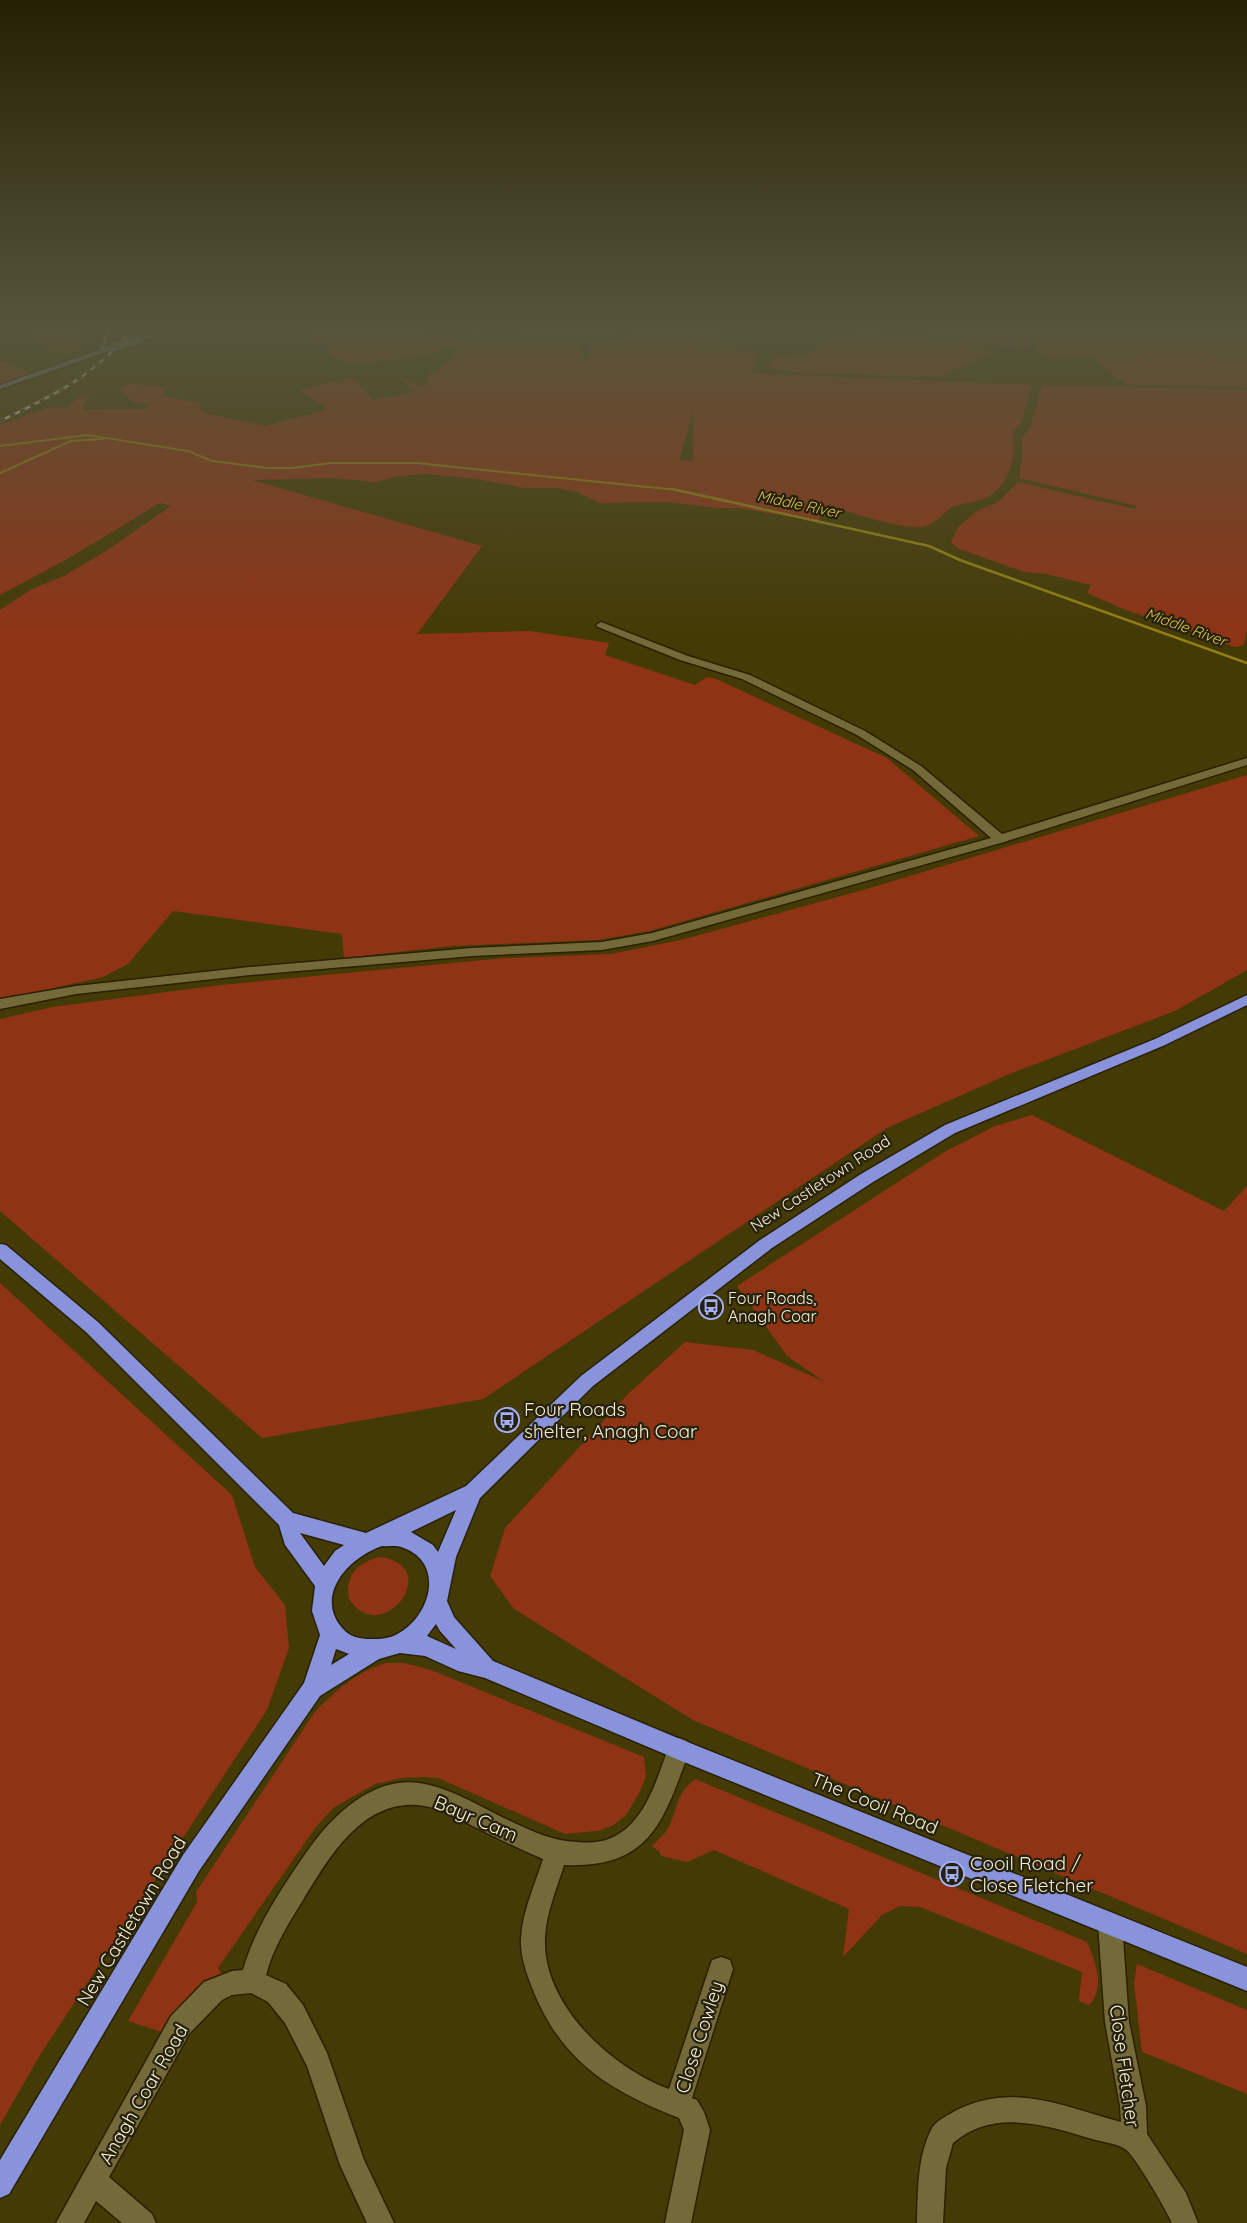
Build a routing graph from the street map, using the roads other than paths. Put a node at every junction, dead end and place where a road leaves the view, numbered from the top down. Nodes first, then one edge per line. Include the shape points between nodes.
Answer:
1 (601, 625) dead end
2 (1247, 761) edge
3 (1000, 839) junction
4 (1247, 999) edge
5 (0, 1004) edge
6 (0, 1250) edge
7 (473, 1492) junction
8 (287, 1520) junction
9 (374, 1540) junction
10 (440, 1581) junction
11 (325, 1583) junction
12 (438, 1604) junction
13 (332, 1631) junction
14 (403, 1644) junction
15 (373, 1650) junction
16 (486, 1668) junction
17 (313, 1688) junction
18 (679, 1749) junction
19 (556, 1852) junction
20 (1110, 1924) junction
21 (721, 1969) dead end
22 (1247, 1979) edge
23 (252, 1981) junction
24 (677, 2104) junction
25 (1134, 2138) junction
26 (93, 2181) junction
27 (0, 2186) edge
28 (69, 2223) edge
29 (143, 2223) edge
30 (381, 2223) edge
31 (678, 2223) edge
32 (930, 2223) edge
33 (1185, 2223) edge

1 - 3 street via 684,658 746,677 861,733 917,768
2 - 3 street
3 - 5 street via 653,937 602,946 472,952 250,970 76,990
4 - 7 highway, New Castletown Road via 1160,1042 950,1129 867,1178 766,1244 587,1381
6 - 8 highway via 92,1327
7 - 9 highway
7 - 10 highway via 446,1557
8 - 9 highway
8 - 11 highway via 292,1538
9 - 10 highway via 404,1539 417,1546 436,1567
9 - 11 highway via 352,1548 332,1568
10 - 12 highway
11 - 13 highway via 322,1608
12 - 14 highway via 427,1624
12 - 16 highway, The Cooil Road via 447,1624
13 - 15 highway via 349,1645
13 - 17 highway
14 - 15 highway
14 - 16 highway, The Cooil Road via 426,1646 458,1661
15 - 17 highway
16 - 18 highway, The Cooil Road
17 - 27 highway, New Castletown Road via 192,1863
18 - 19 street, Bayr Cam via 656,1805 640,1830 618,1848 601,1854
18 - 20 highway, The Cooil Road
19 - 23 street, Bayr Cam via 438,1799 412,1794 366,1806 341,1825 324,1845 269,1934 256,1962
19 - 24 street, Close Cowley via 533,1938 538,1970 548,2000 566,2031 615,2075
20 - 22 highway, The Cooil Road
20 - 25 street, Close Fletcher via 1117,2022 1132,2106
21 - 24 street, Close Cowley
23 - 26 street, Anagh Coar Road via 232,1983 213,1991 180,2025
23 - 30 street via 278,1993 294,2014 318,2062 352,2165
24 - 31 street, Close Cowley via 688,2109 697,2130
25 - 32 street via 1029,2109 982,2111 961,2120 942,2134 934,2156
25 - 33 street, Close Fletcher via 1177,2202
26 - 28 street, Anagh Coar Road
26 - 29 street

